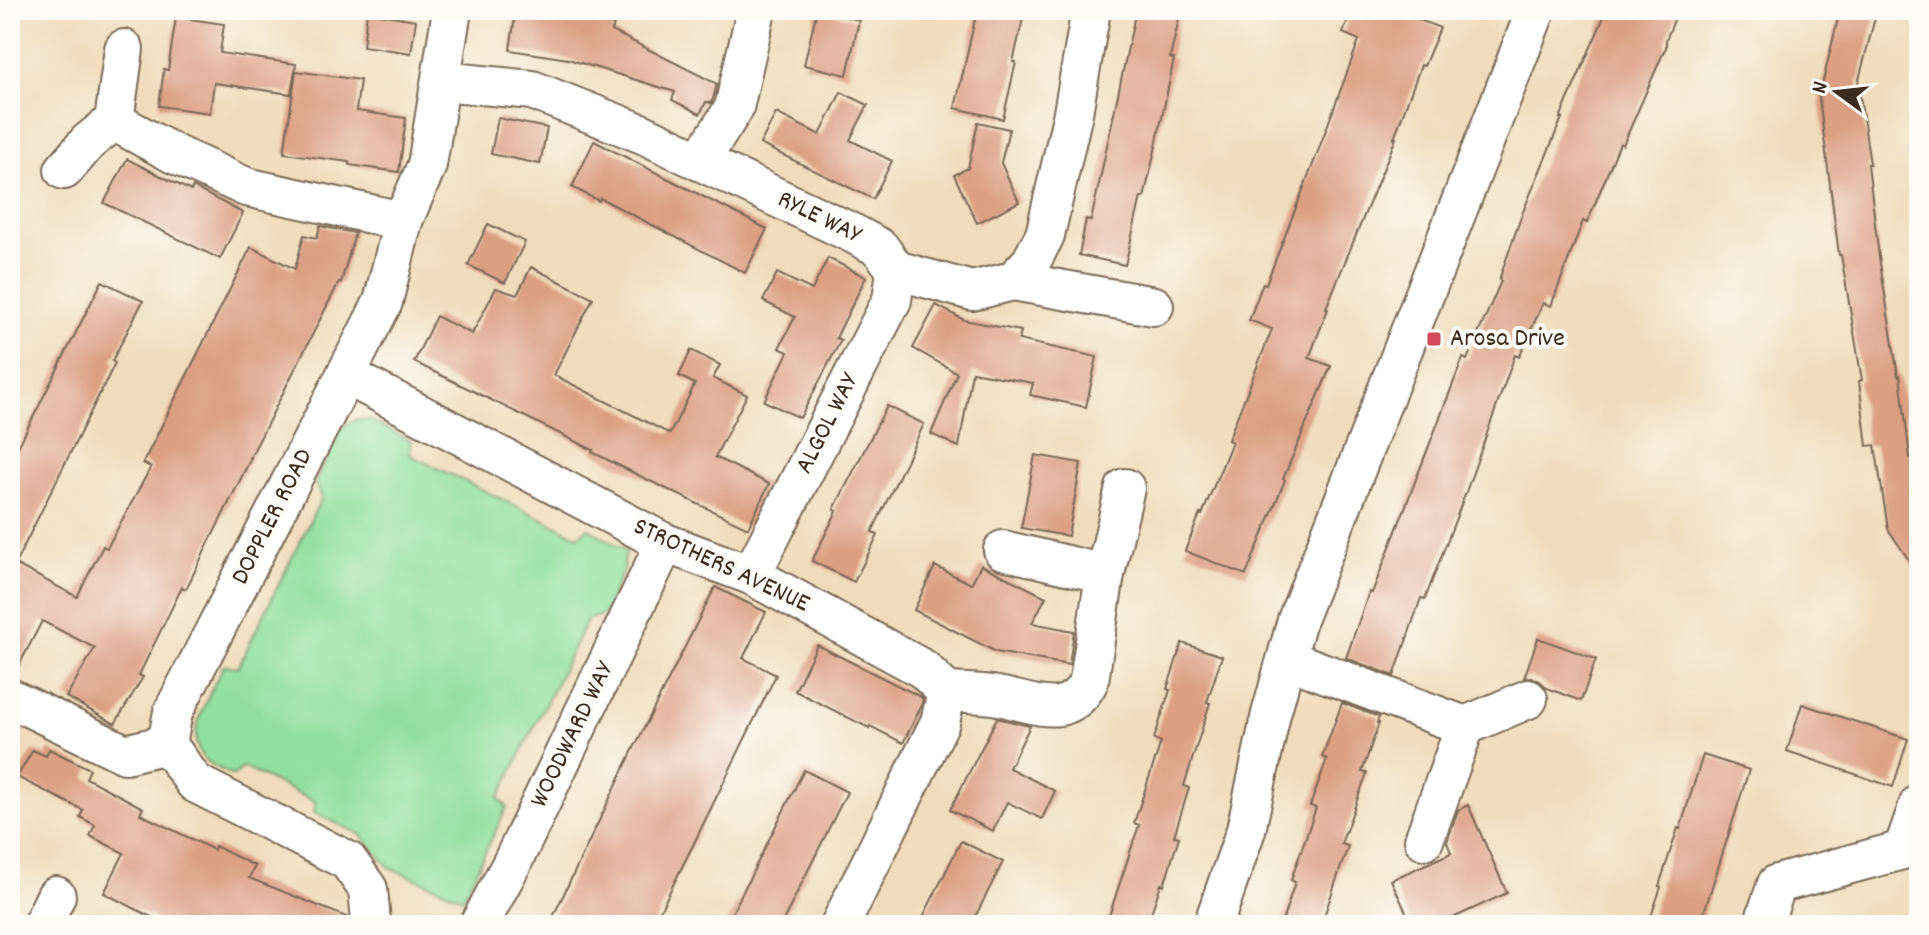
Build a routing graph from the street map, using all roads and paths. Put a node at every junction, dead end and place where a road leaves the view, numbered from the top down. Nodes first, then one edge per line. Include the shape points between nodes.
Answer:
1 (452, 10) edge
2 (756, 10) edge
3 (1091, 10) edge
4 (1536, 10) edge
5 (124, 49) dead end
6 (441, 81) junction
7 (114, 121) junction
8 (700, 161) junction
9 (64, 170) dead end
10 (403, 221) junction
11 (896, 270) junction
12 (1013, 281) junction
13 (1154, 306) dead end
14 (346, 375) junction
15 (1125, 488) dead end
16 (665, 543) junction
17 (1003, 550) dead end
18 (1105, 574) junction
19 (751, 575) junction
20 (1287, 659) junction
21 (947, 692) junction
22 (10, 698) edge
23 (1528, 699) dead end
24 (1465, 726) junction
25 (167, 744) junction
26 (1919, 804) edge
27 (1424, 840) dead end
28 (369, 925) edge
29 (479, 925) edge
30 (840, 925) edge
31 (1213, 925) edge
32 (1763, 925) edge

1 - 6 street, DOPPLER ROAD
2 - 8 street via 734,108
3 - 12 street via 1045,235
4 - 20 street via 1297,620
5 - 7 street
6 - 8 street, RYLE WAY via 532,90
6 - 10 street, DOPPLER ROAD via 427,165
7 - 9 street
7 - 10 street via 246,187
8 - 11 street, RYLE WAY via 880,248
10 - 14 street, DOPPLER ROAD via 383,302
11 - 12 street, RYLE WAY via 972,291
11 - 19 street, ALGOL WAY via 892,300
12 - 13 street
14 - 16 street, STROTHERS AVENUE
14 - 25 street, DOPPLER ROAD via 173,712
15 - 18 street
16 - 19 street, STROTHERS AVENUE
16 - 29 street, WOODWARD WAY
17 - 18 street
18 - 21 street via 1089,681 1077,700 1053,708
19 - 21 street, STROTHERS AVENUE via 923,669
20 - 24 street
20 - 31 street via 1246,830
21 - 30 street via 940,722
22 - 25 street via 125,754
23 - 24 street
24 - 27 street
25 - 28 street via 195,783 348,861 368,889
26 - 32 street via 1903,850 1777,884

